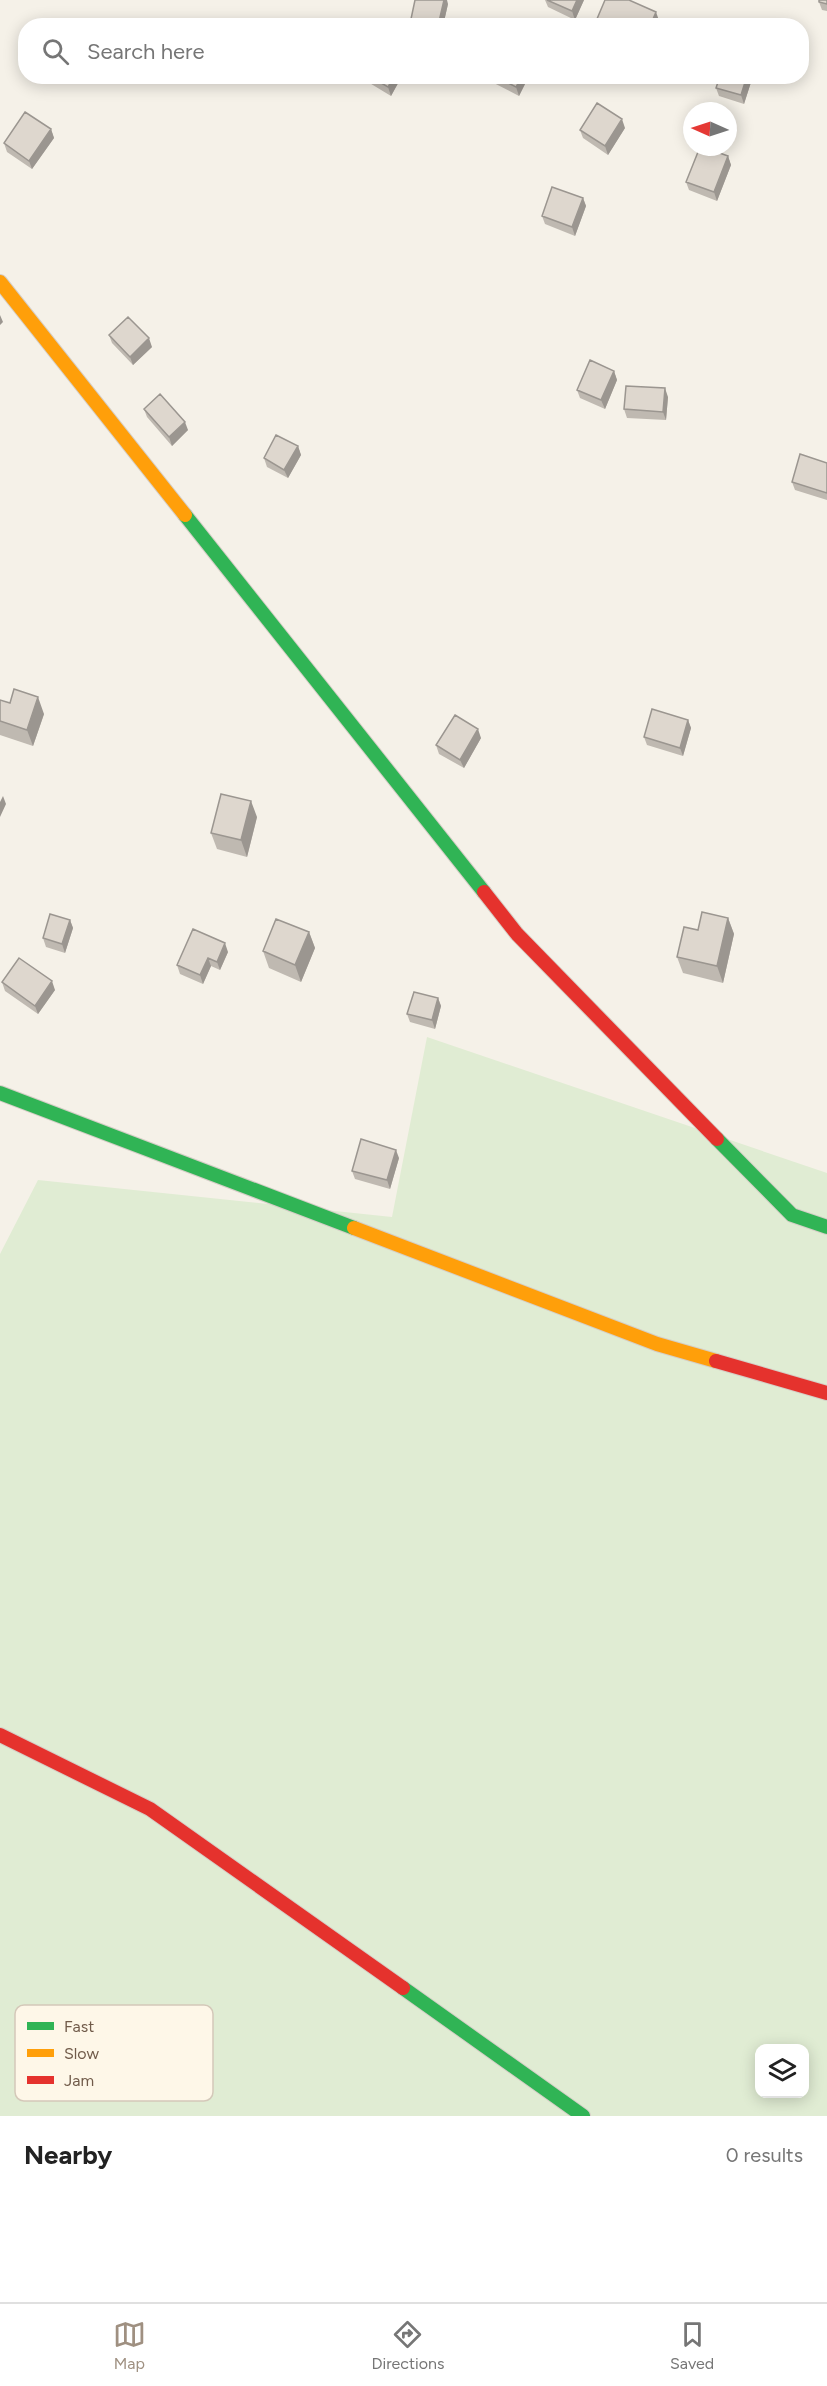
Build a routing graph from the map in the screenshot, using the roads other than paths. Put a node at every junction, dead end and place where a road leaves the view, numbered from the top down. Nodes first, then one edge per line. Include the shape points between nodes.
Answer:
1 (0, 282) edge
2 (0, 1093) edge
3 (827, 1227) edge
4 (827, 1393) edge
5 (0, 1735) edge
6 (583, 2116) edge

1 - 3 street via 517,934 792,1215
2 - 4 street via 657,1344
5 - 6 street via 150,1809

